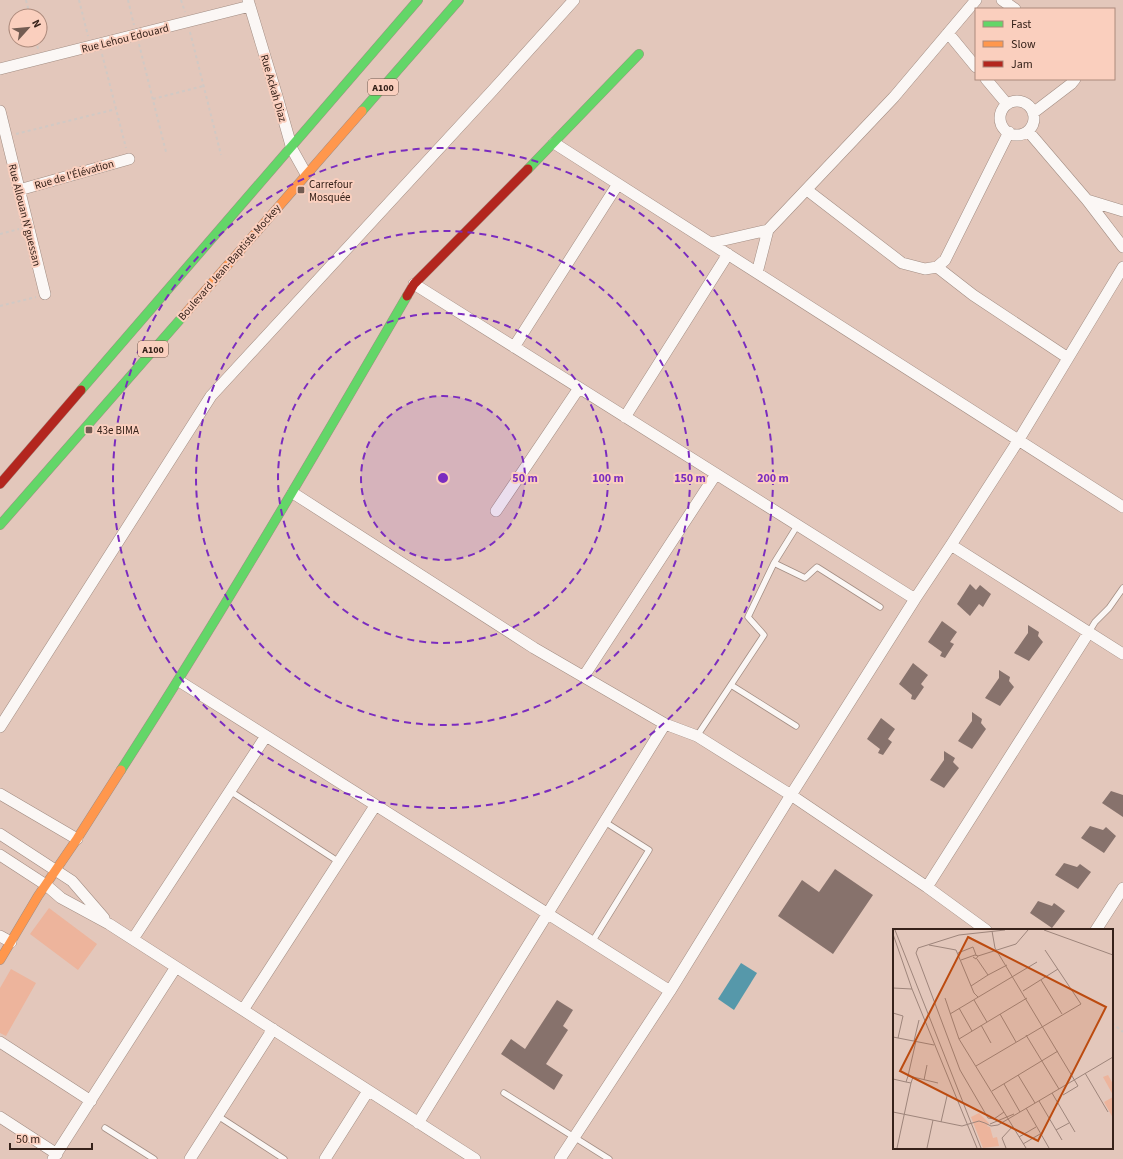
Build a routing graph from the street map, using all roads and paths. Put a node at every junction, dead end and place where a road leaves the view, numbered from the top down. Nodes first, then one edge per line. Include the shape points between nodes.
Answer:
1 (79, 0) edge
2 (128, 0) edge
3 (418, 0) edge
4 (459, 0) edge
5 (574, 0) edge
6 (976, 0) edge
7 (1002, 0) edge
8 (249, 3) edge
9 (1014, 8) edge
10 (187, 22) junction
11 (948, 33) junction
12 (136, 35) junction
13 (95, 45) junction
14 (639, 54) dead end
15 (975, 66) edge
16 (0, 69) edge
17 (987, 80) edge
18 (1074, 80) edge
19 (204, 86) junction
20 (153, 99) junction
21 (1007, 104) junction
22 (116, 109) junction
23 (0, 112) edge
24 (1033, 113) junction
25 (1028, 131) junction
26 (1009, 132) junction
27 (6, 136) junction
28 (554, 143) junction
29 (292, 149) junction
30 (166, 152) dead end
31 (221, 155) dead end
32 (129, 159) joint
33 (306, 174) junction
34 (618, 184) junction
35 (19, 190) junction
36 (807, 190) junction
37 (1086, 200) junction
38 (1123, 211) edge
39 (28, 227) junction
40 (768, 230) junction
41 (0, 234) edge
42 (711, 243) junction
43 (1123, 247) edge
44 (728, 254) junction
45 (937, 267) junction
46 (1123, 268) edge
47 (757, 273) junction
48 (414, 284) junction
49 (45, 294) joint
50 (0, 306) edge
51 (514, 347) junction
52 (1068, 358) junction
53 (579, 388) junction
54 (625, 417) junction
55 (1018, 441) junction
56 (716, 474) junction
57 (0, 484) edge
58 (293, 493) junction
59 (1123, 507) edge
60 (496, 511) dead end
61 (0, 525) edge
62 (797, 526) junction
63 (951, 545) junction
64 (774, 563) junction
65 (1123, 588) edge
66 (915, 599) junction
67 (880, 607) dead end
68 (1089, 632) junction
69 (1123, 654) edge
70 (584, 676) junction
71 (179, 681) junction
72 (731, 685) junction
73 (665, 724) junction
74 (796, 726) dead end
75 (0, 727) edge
76 (266, 736) junction
77 (697, 736) junction
78 (230, 791) junction
79 (0, 794) edge
80 (791, 795) junction
81 (375, 806) junction
82 (605, 822) junction
83 (0, 834) edge
84 (77, 839) junction
85 (0, 855) edge
86 (339, 862) junction
87 (56, 871) junction
88 (72, 882) junction
89 (46, 885) junction
90 (927, 887) junction
91 (1123, 888) edge
92 (61, 898) junction
93 (548, 914) junction
94 (109, 924) junction
95 (985, 929) edge
96 (1097, 929) edge
97 (0, 936) edge
98 (132, 939) junction
99 (11, 942) junction
100 (592, 942) junction
101 (0, 960) edge
102 (176, 967) junction
103 (670, 991) junction
104 (243, 1010) junction
105 (1113, 1024) edge
106 (273, 1029) junction
107 (1123, 1032) edge
108 (0, 1042) edge
109 (368, 1091) junction
110 (504, 1093) dead end
111 (91, 1101) junction
112 (218, 1116) junction
113 (0, 1117) edge
114 (418, 1123) junction
115 (105, 1128) dead end
116 (574, 1137) junction
117 (55, 1156) edge
118 (154, 1159) edge
119 (190, 1159) edge
120 (284, 1159) edge
121 (325, 1159) edge
122 (475, 1159) edge
123 (560, 1159) edge
124 (609, 1159) edge

1 - 13 path
2 - 12 path
3 - 29 main road, A100
4 - 33 main road, Boulevard Jean-Baptiste Mockey / A100
5 - 75 street via 212,396
6 - 11 street
7 - 9 street
8 - 10 street, Rue Lehou Edouard
8 - 29 street, Rue Ackah Diaz
10 - 12 street, Rue Lehou Edouard
10 - 19 path
11 - 15 street
11 - 36 street via 894,98
12 - 13 street, Rue Lehou Edouard
12 - 20 path
13 - 16 street, Rue Lehou Edouard
13 - 22 path
14 - 28 main road
17 - 21 street
18 - 24 street
19 - 20 path
19 - 31 path
20 - 30 path
21 - 24 street via 1012,101 1025,103
21 - 26 street via 1000,116 1004,128
22 - 27 path
22 - 32 path
23 - 27 street, Rue Allouan N'guessan
24 - 25 street via 1034,119
25 - 26 street via 1022,134
25 - 37 street
26 - 45 street via 945,260
27 - 35 street, Rue Allouan N'guessan
28 - 34 street
28 - 48 main road
29 - 33 street, Rue Ackah Diaz
29 - 57 main road, A100
32 - 35 street, Rue de l'Élévation
33 - 61 main road, Boulevard Jean-Baptiste Mockey / A100
34 - 42 street
34 - 51 street
35 - 39 street, Rue Allouan N'guessan
36 - 40 street
36 - 45 street via 902,263 925,269
37 - 38 street
37 - 43 street
39 - 41 path
39 - 49 street, Rue Allouan N'guessan
40 - 42 street
40 - 47 street
42 - 44 street
44 - 47 street
44 - 54 street
45 - 52 street via 973,295
46 - 52 street
47 - 55 street
48 - 51 street
48 - 58 main road
49 - 50 path
51 - 53 street
52 - 55 street
53 - 54 street
53 - 60 street
54 - 56 street
55 - 59 street
55 - 63 street
56 - 62 street
56 - 70 street
58 - 70 street via 534,648
58 - 71 main road
62 - 64 lane
62 - 66 street
63 - 66 street
63 - 68 street
64 - 67 lane via 805,578 817,567
64 - 72 lane via 748,616 764,635
65 - 68 lane
66 - 80 street
68 - 69 street
68 - 90 street
70 - 73 street
71 - 76 street
71 - 84 main road
72 - 74 lane
72 - 77 lane
73 - 77 street
73 - 82 street
76 - 78 street
76 - 81 street
77 - 80 street
78 - 86 lane
78 - 98 street
79 - 84 street
80 - 90 street
80 - 103 street
81 - 86 street
81 - 93 street
82 - 93 street
82 - 100 lane via 649,850
83 - 87 street
84 - 87 main road
85 - 89 street
86 - 104 street
87 - 88 street
87 - 89 main road
88 - 92 street
88 - 94 street
89 - 92 street
89 - 99 main road
90 - 95 street
91 - 96 street
92 - 94 street
93 - 100 street
93 - 114 street
94 - 98 street
97 - 99 street
98 - 102 street
99 - 101 main road
100 - 103 street
102 - 104 street
102 - 111 street
103 - 116 street
104 - 106 street
105 - 107 path
106 - 109 street
106 - 112 street
108 - 111 street
109 - 114 street
109 - 121 street
110 - 116 lane
111 - 117 street
112 - 119 street
112 - 120 lane
113 - 117 street
114 - 122 street
115 - 118 lane
116 - 123 street
116 - 124 lane

